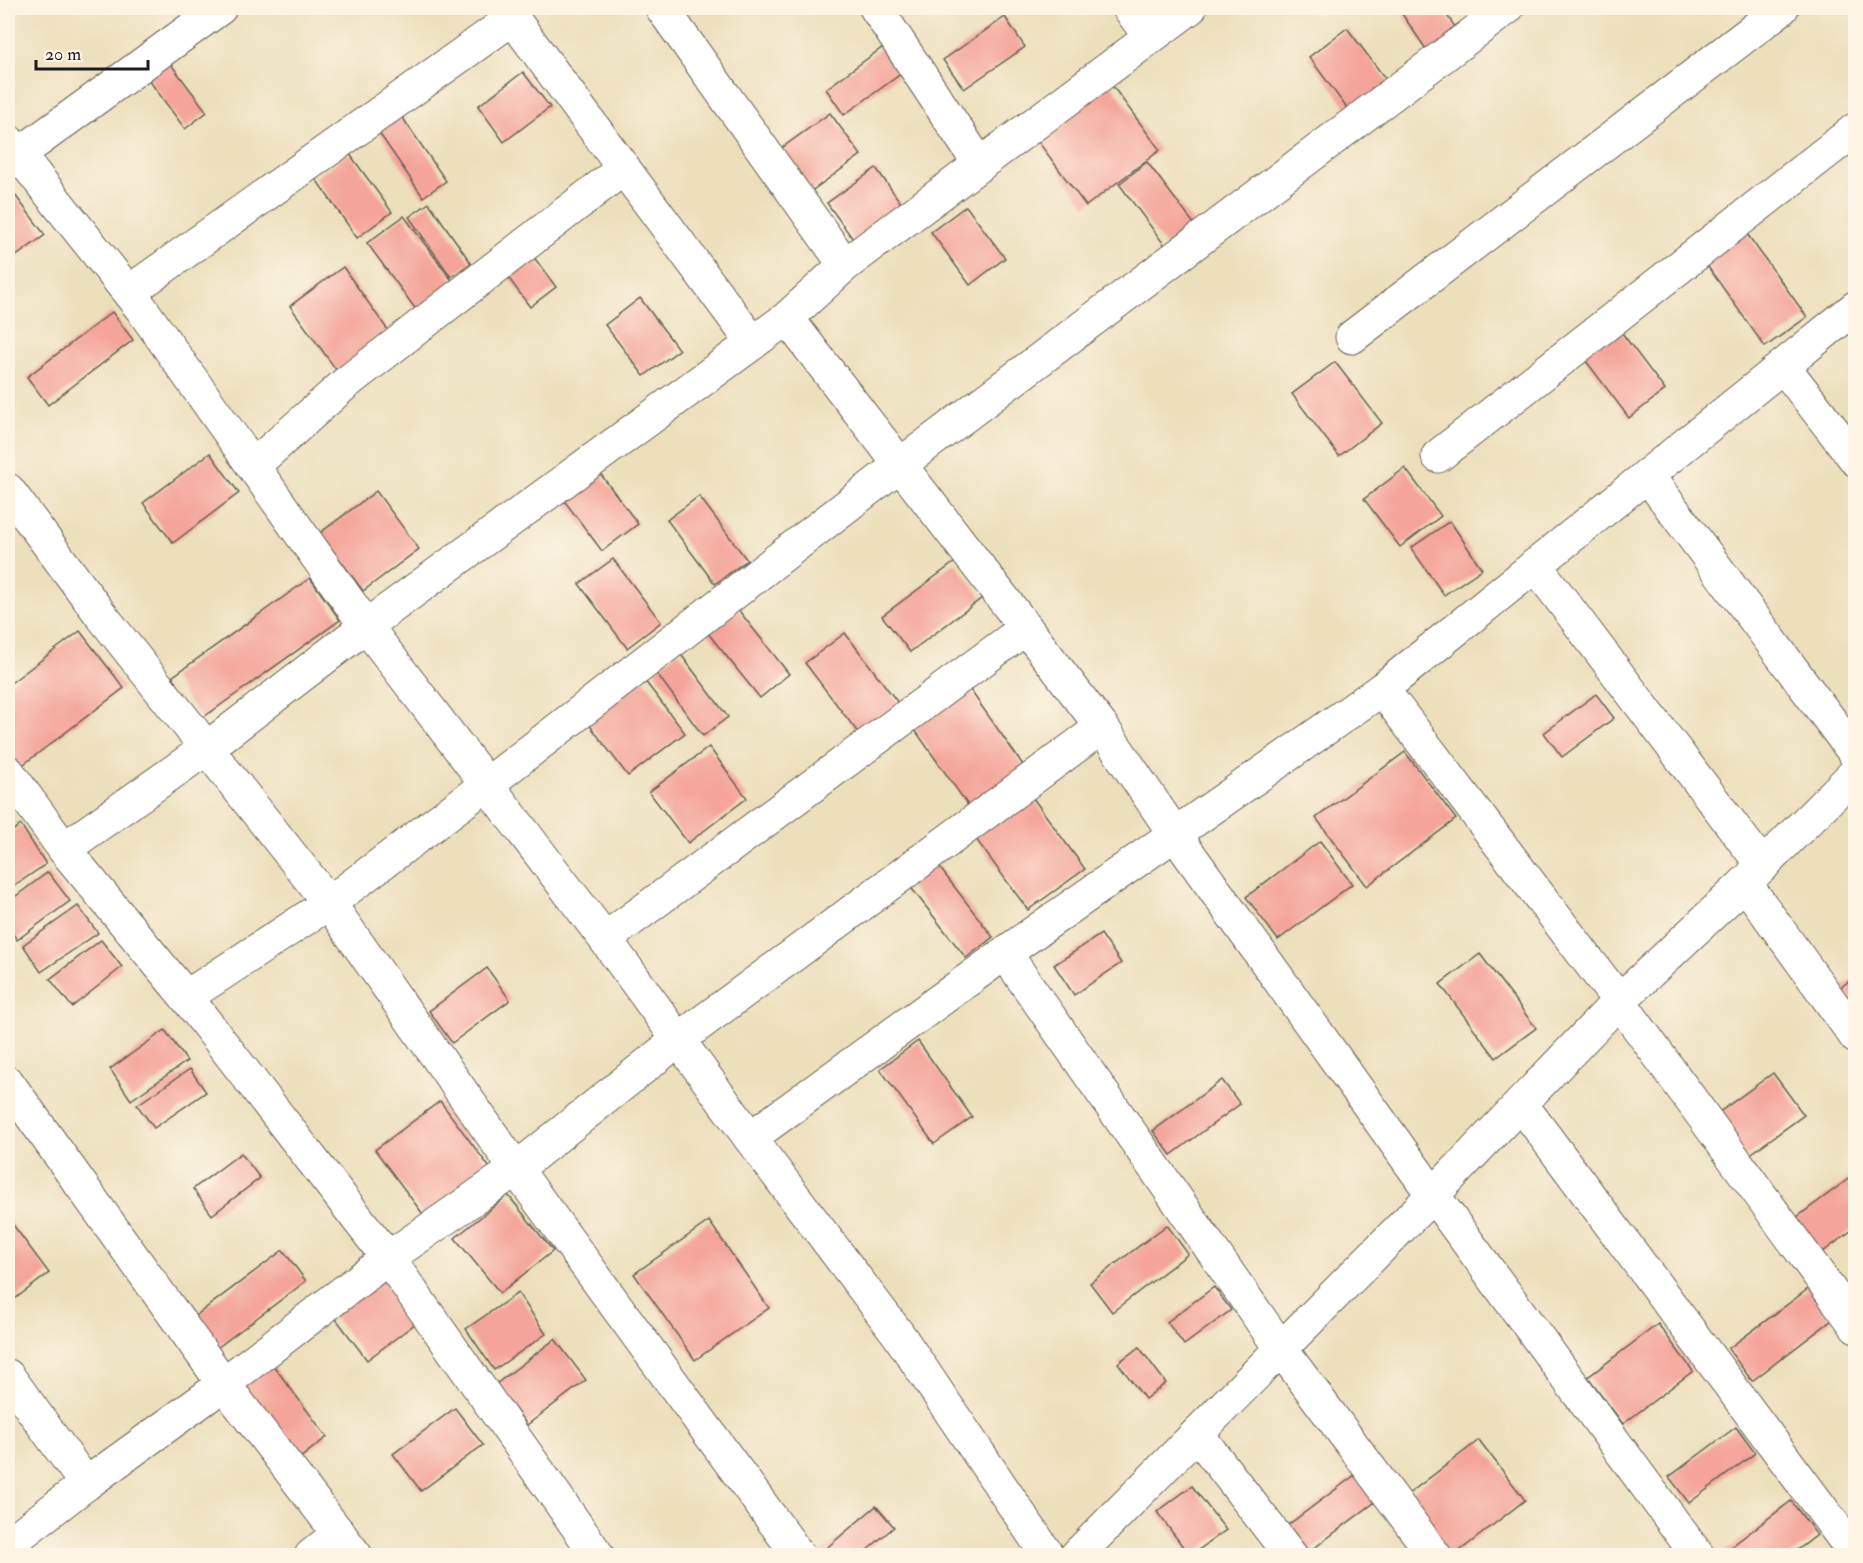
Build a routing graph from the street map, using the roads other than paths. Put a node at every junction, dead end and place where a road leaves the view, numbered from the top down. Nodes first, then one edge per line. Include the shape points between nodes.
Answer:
1 (220, 8) edge
2 (662, 8) edge
3 (876, 8) edge
4 (1129, 8) edge
5 (1190, 8) edge
6 (1508, 8) edge
7 (1782, 8) edge
8 (509, 13) edge
9 (1150, 38) junction
10 (1856, 129) edge
11 (13, 148) edge
12 (980, 165) junction
13 (624, 168) junction
14 (845, 265) junction
15 (129, 292) junction
16 (1856, 307) edge
17 (787, 318) junction
18 (1352, 337) dead end
19 (753, 343) junction
20 (1783, 366) junction
21 (1438, 456) dead end
22 (1856, 460) edge
23 (901, 464) junction
24 (253, 466) junction
25 (1647, 475) junction
26 (8, 490) edge
27 (1535, 566) junction
28 (366, 626) junction
29 (1026, 628) junction
30 (1382, 689) junction
31 (1102, 727) junction
32 (207, 748) junction
33 (1856, 755) edge
34 (8, 772) edge
35 (1856, 772) edge
36 (486, 784) junction
37 (1174, 833) junction
38 (64, 849) junction
39 (1754, 874) junction
40 (328, 903) junction
41 (605, 939) junction
42 (1005, 953) junction
43 (186, 997) junction
44 (1619, 1001) junction
45 (1856, 1037) edge
46 (678, 1040) junction
47 (8, 1083) edge
48 (1521, 1104) junction
49 (750, 1138) junction
50 (516, 1169) junction
51 (1433, 1195) junction
52 (388, 1258) junction
53 (1856, 1326) edge
54 (1281, 1348) junction
55 (8, 1376) edge
56 (223, 1383) junction
57 (1197, 1434) junction
58 (86, 1484) junction
59 (8, 1544) edge
60 (347, 1544) edge
61 (1856, 1555) edge
62 (311, 1556) edge
63 (598, 1556) edge
64 (799, 1556) edge
65 (1048, 1556) edge
66 (1076, 1556) edge
67 (1291, 1556) edge
68 (1435, 1556) edge
69 (1698, 1556) edge

1 - 11 street
2 - 14 street
3 - 12 street
4 - 9 street
5 - 9 street
6 - 23 street
7 - 18 street
8 - 13 street
8 - 15 street
9 - 12 street
10 - 21 street
11 - 15 street
12 - 14 street
13 - 19 street
13 - 24 street via 346,383
14 - 17 street
15 - 24 street
16 - 20 street
17 - 19 street
17 - 23 street
19 - 28 street
20 - 22 street
20 - 25 street
23 - 29 street
23 - 36 street
24 - 28 street
25 - 27 street
25 - 33 street
26 - 32 street
27 - 30 street
27 - 39 street
28 - 32 street
28 - 36 street
29 - 31 street
29 - 41 street
30 - 37 street
30 - 44 street
31 - 37 street
31 - 46 street
32 - 38 street
32 - 40 street
34 - 38 street
35 - 39 street
36 - 40 street
36 - 41 street
37 - 42 street
37 - 51 street
38 - 43 street
39 - 44 street
39 - 45 street
40 - 43 street
40 - 50 street
41 - 46 street
42 - 49 street
42 - 54 street
43 - 52 street
44 - 48 street
44 - 53 street
46 - 49 street
46 - 50 street
47 - 56 street
48 - 51 street
48 - 61 street
49 - 65 street via 898,1334
50 - 52 street
50 - 64 street
51 - 54 street
51 - 69 street
52 - 56 street
52 - 63 street
54 - 57 street
54 - 68 street
55 - 58 street
56 - 58 street
56 - 60 street
57 - 66 street
57 - 67 street
58 - 59 street
60 - 62 street

